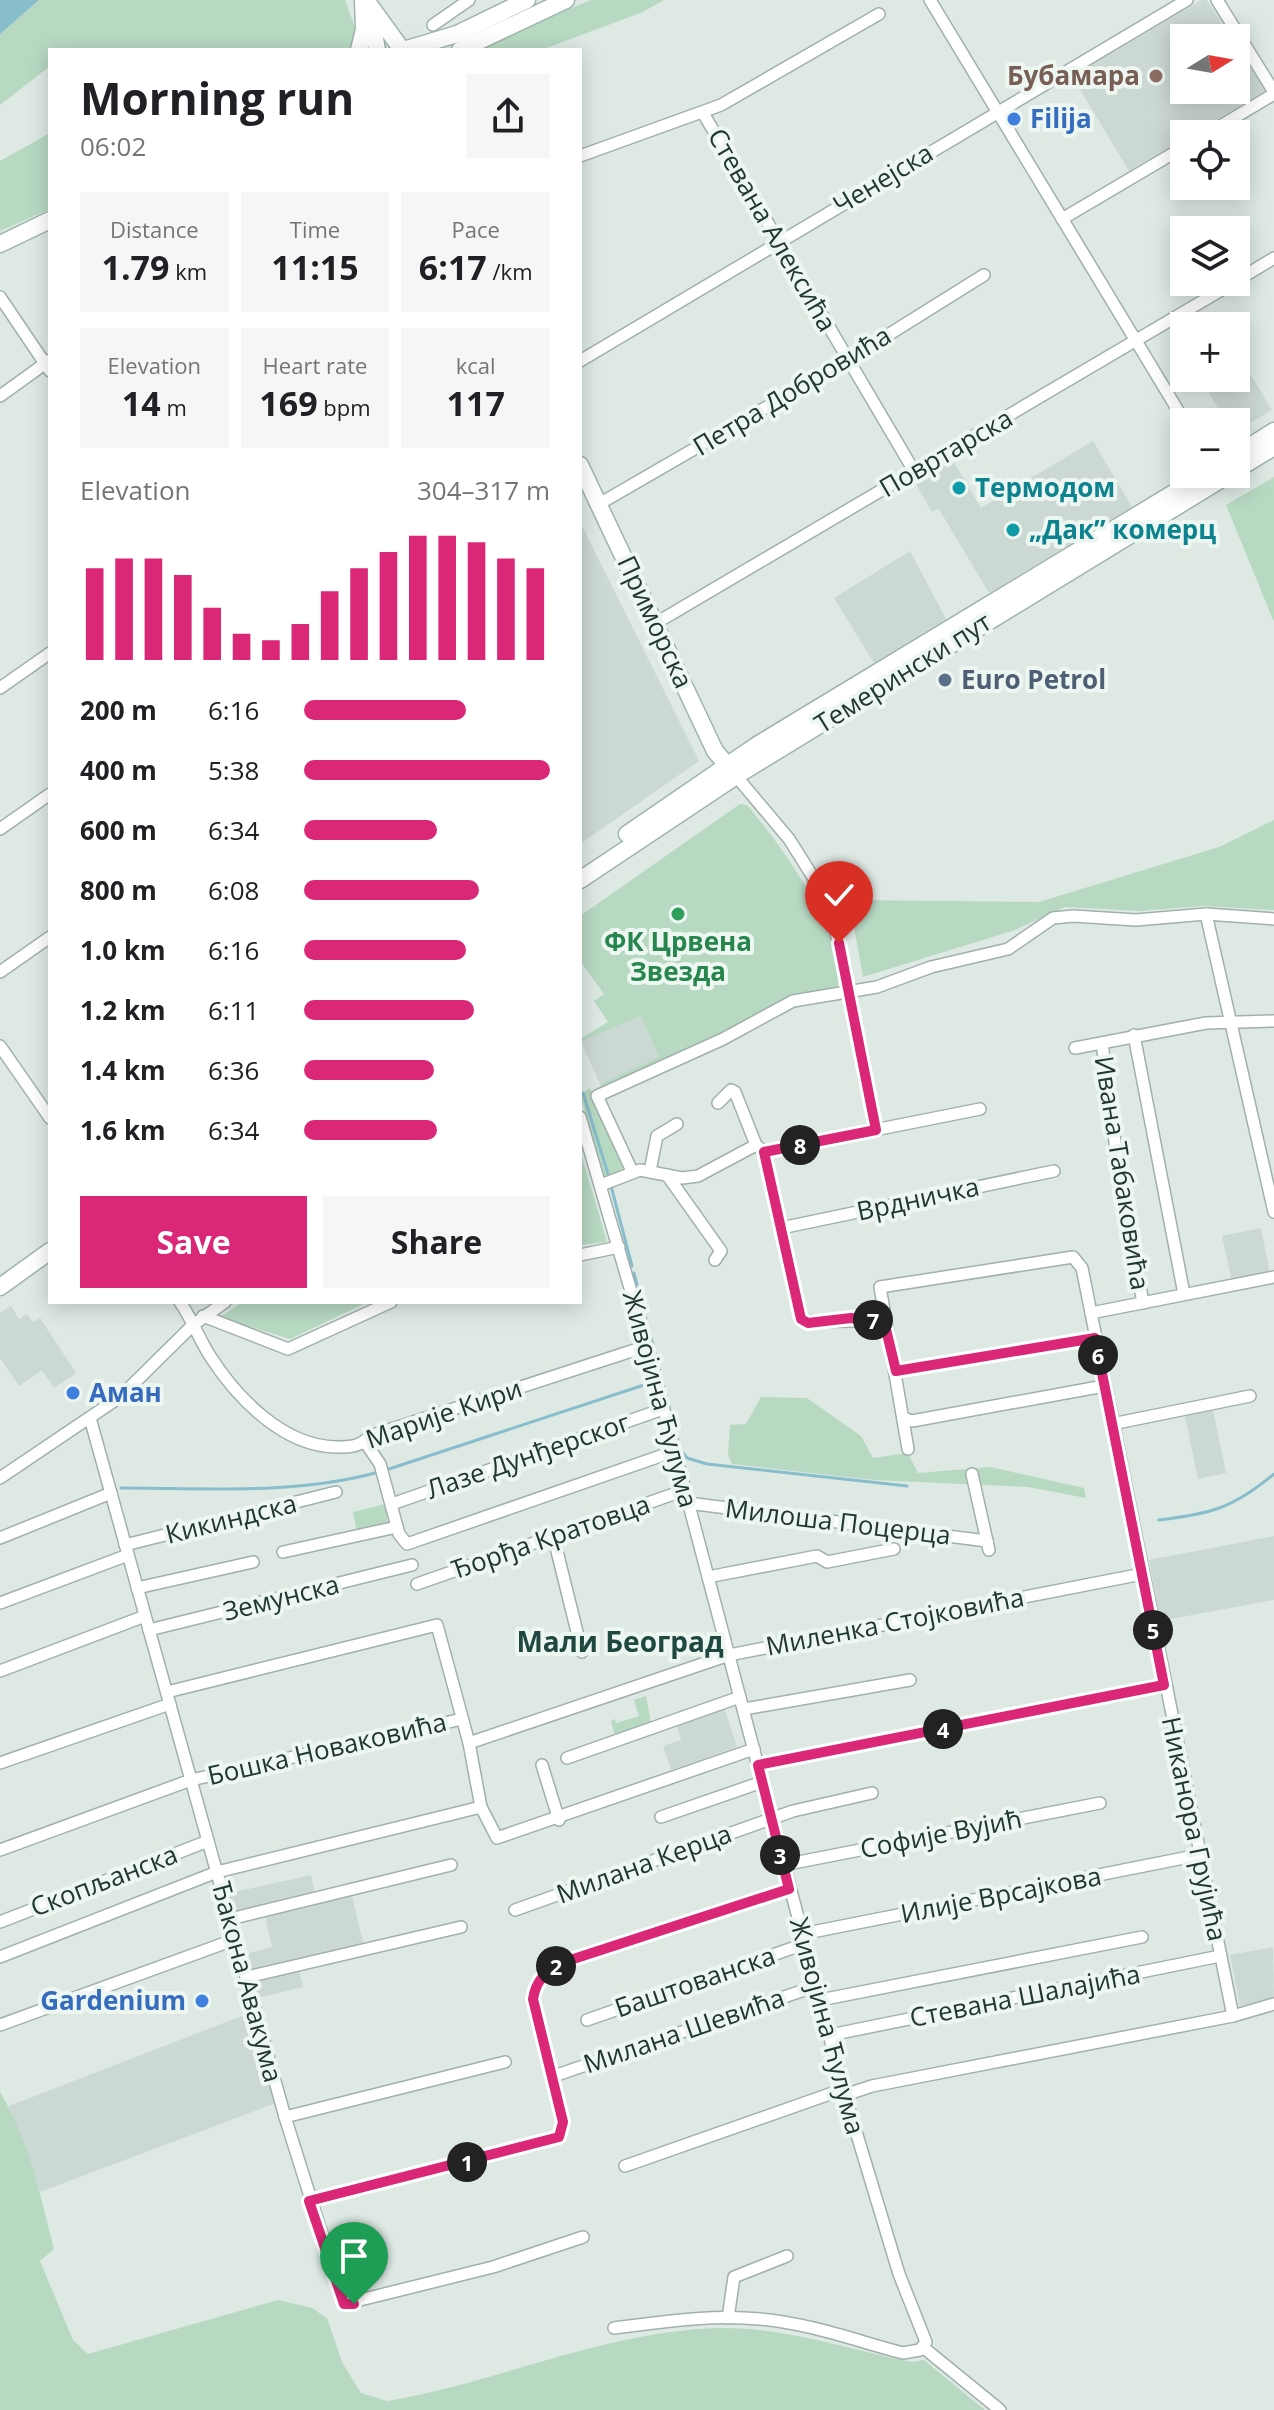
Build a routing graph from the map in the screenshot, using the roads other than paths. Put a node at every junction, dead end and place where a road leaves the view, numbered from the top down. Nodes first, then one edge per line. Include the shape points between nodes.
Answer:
1 (469, 0) edge
2 (527, 0) edge
3 (566, 0) edge
4 (930, 0) edge
5 (1187, 0) edge
6 (1217, 0) edge
7 (366, 2) edge
8 (879, 14) dead end
9 (433, 25) dead end
10 (359, 48) edge
11 (377, 48) edge
12 (400, 48) edge
13 (405, 48) edge
14 (464, 48) edge
15 (1274, 93) edge
16 (997, 110) junction
17 (703, 113) junction
18 (1230, 120) edge
19 (582, 155) edge
20 (1170, 155) edge
21 (1062, 219) junction
22 (48, 221) edge
23 (779, 242) junction
24 (0, 244) edge
25 (1274, 258) edge
26 (1250, 273) edge
27 (984, 275) dead end
28 (1213, 296) edge
29 (0, 297) edge
30 (1137, 342) junction
31 (582, 360) edge
32 (848, 360) junction
33 (48, 365) edge
34 (0, 396) edge
35 (1177, 408) edge
36 (1274, 431) edge
37 (1250, 446) edge
38 (1274, 447) edge
39 (1250, 462) edge
40 (582, 469) edge
41 (914, 471) junction
42 (1198, 488) edge
43 (599, 504) junction
44 (656, 623) junction
45 (48, 654) edge
46 (0, 688) edge
47 (731, 771) junction
48 (48, 795) edge
49 (0, 829) edge
50 (582, 867) edge
51 (582, 879) edge
52 (1206, 914) junction
53 (1274, 919) edge
54 (48, 938) edge
55 (0, 972) edge
56 (849, 991) junction
57 (1274, 1021) edge
58 (1231, 1022) junction
59 (1134, 1035) junction
60 (1102, 1043) junction
61 (0, 1046) edge
62 (1075, 1048) dead end
63 (718, 1103) dead end
64 (980, 1109) dead end
65 (48, 1115) edge
66 (582, 1123) edge
67 (677, 1124) dead end
68 (876, 1130) junction
69 (760, 1148) junction
70 (632, 1171) junction
71 (650, 1171) junction
72 (1054, 1171) dead end
73 (667, 1175) junction
74 (601, 1185) junction
75 (1274, 1208) edge
76 (781, 1228) junction
77 (48, 1240) edge
78 (619, 1247) junction
79 (48, 1252) edge
80 (582, 1255) edge
81 (715, 1260) dead end
82 (0, 1274) edge
83 (1274, 1277) edge
84 (0, 1287) edge
85 (1184, 1294) junction
86 (1143, 1303) junction
87 (181, 1304) edge
88 (222, 1304) edge
89 (387, 1304) edge
90 (1091, 1313) junction
91 (203, 1316) junction
92 (884, 1321) junction
93 (193, 1325) junction
94 (1095, 1338) junction
95 (647, 1346) junction
96 (896, 1371) junction
97 (1104, 1386) junction
98 (1250, 1396) dead end
99 (663, 1409) junction
100 (90, 1418) junction
101 (903, 1418) junction
102 (1112, 1424) junction
103 (365, 1442) junction
104 (908, 1449) dead end
105 (675, 1451) junction
106 (972, 1474) dead end
107 (0, 1478) edge
108 (685, 1490) junction
109 (336, 1492) dead end
110 (111, 1493) junction
111 (688, 1503) junction
112 (392, 1504) junction
113 (397, 1527) junction
114 (553, 1535) junction
115 (0, 1538) edge
116 (894, 1549) dead end
117 (127, 1550) junction
118 (283, 1552) dead end
119 (253, 1562) dead end
120 (412, 1565) dead end
121 (1142, 1574) junction
122 (708, 1577) junction
123 (417, 1584) dead end
124 (137, 1588) junction
125 (0, 1603) edge
126 (145, 1616) junction
127 (149, 1630) junction
128 (582, 1652) dead end
129 (729, 1655) junction
130 (0, 1671) edge
131 (910, 1680) dead end
132 (1164, 1685) junction
133 (168, 1698) junction
134 (742, 1703) junction
135 (462, 1719) junction
136 (469, 1743) junction
137 (754, 1749) junction
138 (567, 1758) dead end
139 (0, 1763) edge
140 (542, 1765) dead end
141 (758, 1765) junction
142 (191, 1780) junction
143 (762, 1782) junction
144 (872, 1793) dead end
145 (1100, 1803) dead end
146 (481, 1807) junction
147 (661, 1817) dead end
148 (772, 1819) junction
149 (559, 1820) junction
150 (208, 1841) junction
151 (0, 1850) edge
152 (1199, 1855) junction
153 (451, 1865) dead end
154 (783, 1865) junction
155 (217, 1872) junction
156 (789, 1889) junction
157 (515, 1910) dead end
158 (230, 1919) junction
159 (0, 1922) edge
160 (461, 1927) dead end
161 (1142, 1937) dead end
162 (236, 1939) junction
163 (803, 1939) junction
164 (1220, 1956) junction
165 (0, 1957) edge
166 (247, 1977) junction
167 (816, 1986) junction
168 (820, 2000) junction
169 (1274, 2004) edge
170 (1233, 2016) junction
171 (587, 2020) dead end
172 (0, 2025) edge
173 (830, 2035) junction
174 (505, 2062) dead end
175 (551, 2077) junction
176 (844, 2092) junction
177 (285, 2117) junction
178 (625, 2166) dead end
179 (309, 2201) junction
180 (583, 2237) dead end
181 (787, 2256) dead end
182 (728, 2318) junction
183 (614, 2328) dead end
184 (924, 2348) junction
185 (1000, 2410) edge

1 - 9 street
2 - 13 main road via 457,34
3 - 14 main road
4 - 16 street
5 - 16 street, Ченејска
6 - 15 street
7 - 10 main road
7 - 11 main road
7 - 12 main road
8 - 17 street
15 - 18 street
16 - 21 street
16 - 23 street, Ченејска
17 - 19 street
17 - 23 street, Стевана Алексића
20 - 21 street
21 - 30 street
22 - 24 main road
23 - 31 street, Ченејска
23 - 32 street, Стевана Алексића
25 - 26 street, Повртарска
27 - 32 street, Петра Добровића
28 - 30 street, Повртарска
29 - 33 street
30 - 35 street
30 - 41 street, Повртарска
32 - 41 street, Стевана Алексића
32 - 43 street, Петра Добровића
33 - 34 street
36 - 37 main road
38 - 39 main road
40 - 43 main road, Приморска
41 - 44 street, Повртарска
42 - 47 main road, Темерински пут
43 - 44 main road, Приморска
44 - 47 main road, Приморска via 715,751
45 - 46 street
47 - 50 main road, Темерински пут
47 - 51 main road, Темерински пут
47 - 56 street via 789,839 820,886
48 - 49 street
52 - 53 street
52 - 56 street via 1136,920 1053,918 1008,949
52 - 58 street
54 - 55 street
56 - 68 street
56 - 70 street via 793,1001 597,1096
57 - 58 street
58 - 59 street
58 - 75 street
59 - 60 street
59 - 85 street
60 - 62 street
60 - 86 street, Ивана Табаковића
61 - 65 street
63 - 69 street via 735,1092
64 - 68 street
66 - 74 street, Живојина Ћулума
67 - 71 street via 657,1136
68 - 69 street
69 - 73 street via 706,1174
69 - 76 street
70 - 71 street
70 - 74 street
71 - 73 street
72 - 76 street, Врдничка
73 - 81 street via 721,1251
74 - 78 street, Живојина Ћулума
76 - 92 street via 804,1322
77 - 82 main road
78 - 80 street
78 - 95 street, Живојина Ћулума
79 - 84 main road
83 - 85 street
85 - 86 street
86 - 90 street
87 - 93 street, Марије Кири
88 - 91 street
89 - 91 street via 288,1349
90 - 92 street, Никанора Грујића via 1082,1268 1077,1259 1069,1258 886,1285 878,1293
90 - 94 street, Никанора Грујића
91 - 93 street
92 - 96 street
93 - 100 street via 151,1369
93 - 103 street, Марије Кири via 230,1383 266,1419 320,1445
94 - 96 street
94 - 97 street, Никанора Грујића
95 - 99 street, Живојина Ћулума
95 - 103 street, Марије Кири via 370,1436
96 - 101 street
97 - 101 street via 912,1421
97 - 102 street, Никанора Грујића
98 - 102 street
99 - 105 street, Живојина Ћулума
99 - 112 street, Лазе Дунђерског
100 - 107 street
100 - 110 street, Ђакона Авакума
101 - 104 street
102 - 121 street, Никанора Грујића
103 - 112 street via 387,1480
105 - 108 street, Живојина Ћулума
105 - 113 street via 414,1543 401,1539
106 - 111 street, Милоша Поцерца via 988,1545
108 - 111 street, Живојина Ћулума
108 - 114 street, Ђорђа Кратовца
109 - 117 street, Кикиндска
110 - 115 street
110 - 117 street, Ђакона Авакума
111 - 122 street, Живојина Ћулума
112 - 113 street
113 - 118 street
114 - 123 street, Ђорђа Кратовца
114 - 128 street
116 - 122 street, Милоша Поцерца via 827,1562 817,1556
117 - 124 street, Ђакона Авакума
117 - 125 street, Кикиндска
119 - 124 street
120 - 127 street, Земунска
121 - 129 street, Миленка Стојковића
121 - 132 street, Никанора Грујића
122 - 129 street, Живојина Ћулума
124 - 126 street, Ђакона Авакума
126 - 127 street, Ђакона Авакума
126 - 130 street
127 - 133 street, Ђакона Авакума
129 - 134 street, Живојина Ћулума
129 - 136 street, Миленка Стојковића
131 - 134 street
132 - 141 street
132 - 152 street, Никанора Грујића
133 - 135 street via 437,1625
133 - 139 street
133 - 142 street, Ђакона Авакума
134 - 137 street, Живојина Ћулума
134 - 138 street
135 - 136 street
135 - 142 street, Бошка Новаковића
136 - 146 street
137 - 141 street, Живојина Ћулума
137 - 149 street
140 - 149 street
141 - 143 street, Живојина Ћулума
142 - 150 street, Ђакона Авакума
142 - 151 street, Бошка Новаковића
143 - 147 street
143 - 148 street, Живојина Ћулума
144 - 148 street, Милана Керца
145 - 154 street, Софије Вујић
146 - 149 street via 497,1838
146 - 155 street
148 - 154 street, Живојина Ћулума
148 - 157 street, Милана Керца
150 - 155 street, Ђакона Авакума
150 - 159 street, Скопљанска
152 - 163 street, Илије Врсајкова
152 - 164 street, Никанора Грујића
153 - 158 street
154 - 156 street, Живојина Ћулума
155 - 158 street, Ђакона Авакума
155 - 165 street
156 - 163 street, Живојина Ћулума
156 - 175 street via 561,1963 543,1975 533,1999
158 - 162 street, Ђакона Авакума
160 - 166 street
161 - 168 street
162 - 166 street, Ђакона Авакума
162 - 172 street
163 - 167 street, Живојина Ћулума
163 - 171 street, Баштованска
164 - 170 street, Никанора Грујића
164 - 173 street, Стевана Шалајића
166 - 177 street, Ђакона Авакума
167 - 168 street, Живојина Ћулума
167 - 175 street, Милана Шевића
168 - 173 street, Живојина Ћулума
169 - 170 street
170 - 176 street
173 - 176 street, Живојина Ћулума
174 - 177 street
175 - 179 street via 563,2122 559,2137 552,2141
176 - 178 street
176 - 184 street, Живојина Ћулума via 899,2274 925,2337
177 - 179 street, Ђакона Авакума
179 - 180 street, Ђакона Авакума via 344,2304 493,2267
181 - 182 street via 734,2277
182 - 183 street
182 - 184 street via 782,2321 903,2353
184 - 185 street

